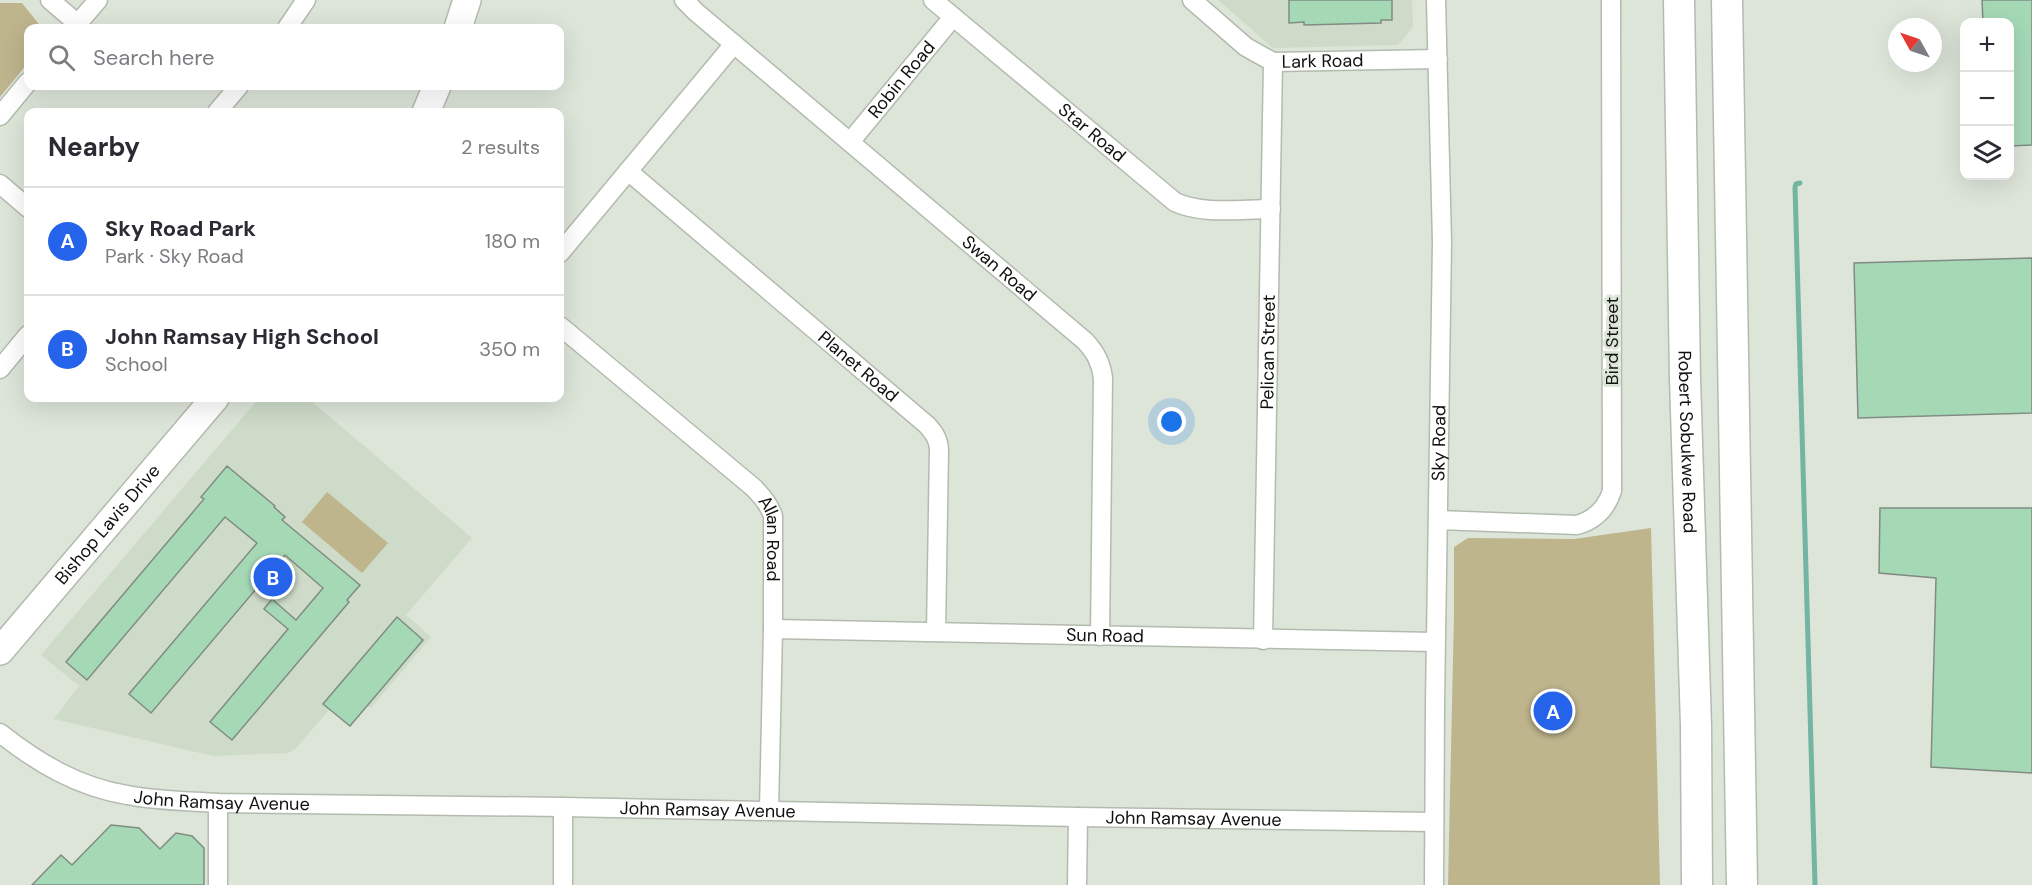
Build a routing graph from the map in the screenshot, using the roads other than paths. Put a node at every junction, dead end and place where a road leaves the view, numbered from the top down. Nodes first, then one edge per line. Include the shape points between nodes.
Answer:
1 (50, 0) edge
2 (98, 0) edge
3 (306, 0) edge
4 (467, 0) edge
5 (684, 0) edge
6 (933, 0) edge
7 (1192, 0) edge
8 (1436, 0) edge
9 (1611, 0) edge
10 (1679, 0) edge
11 (1727, 0) edge
12 (953, 17) junction
13 (74, 24) edge
14 (78, 24) edge
15 (290, 24) edge
16 (459, 24) edge
17 (735, 44) junction
18 (1438, 59) junction
19 (1273, 63) junction
20 (24, 87) edge
21 (236, 90) edge
22 (435, 90) edge
23 (220, 108) edge
24 (428, 108) edge
25 (0, 116) edge
26 (850, 142) junction
27 (628, 171) junction
28 (0, 184) edge
29 (24, 205) edge
30 (1271, 209) junction
31 (564, 248) edge
32 (564, 329) edge
33 (24, 340) edge
34 (0, 369) edge
35 (212, 402) edge
36 (1438, 520) junction
37 (773, 629) junction
38 (936, 632) junction
39 (1100, 636) junction
40 (1263, 640) junction
41 (1436, 642) junction
42 (0, 651) edge
43 (0, 733) edge
44 (218, 803) junction
45 (563, 807) junction
46 (769, 811) junction
47 (1078, 818) junction
48 (1434, 822) junction
49 (218, 885) edge
50 (563, 885) edge
51 (1077, 885) edge
52 (1434, 885) edge
53 (1697, 885) edge
54 (1742, 885) edge

1 - 13 street
2 - 14 street
3 - 15 street
4 - 16 street
5 - 17 street, Swan Road
6 - 12 street, Star Road
7 - 19 street, Lark Road via 1246,46
8 - 18 street, Sky Road
9 - 36 street, Bird Street via 1612,491 1599,514 1577,525
10 - 53 main road, Robert Sobukwe Road
11 - 54 main road
12 - 26 street, Robin Road
12 - 30 street, Star Road via 1174,202 1199,209
17 - 26 street, Swan Road
17 - 27 street
18 - 19 street, Lark Road
18 - 36 street, Sky Road via 1442,242
19 - 30 street, Pelican Street
20 - 25 street
21 - 23 street
22 - 24 street
26 - 39 street, Swan Road via 1085,341 1099,360 1103,378
27 - 31 street
27 - 38 street, Planet Road via 934,433 939,449
28 - 29 street
30 - 40 street, Pelican Street
32 - 37 street, Allan Road via 754,488 768,504 773,516
33 - 34 street
35 - 42 street, Bishop Lavis Drive
36 - 41 street, Sky Road
37 - 38 street, Sun Road
37 - 46 street, Allan Road
38 - 39 street, Sun Road
39 - 40 street, Sun Road
40 - 41 street, Sun Road
41 - 48 street, Sky Road
43 - 44 street, John Ramsay Avenue via 52,769 105,790 146,798
44 - 45 street, John Ramsay Avenue
44 - 49 street
45 - 46 street, John Ramsay Avenue
45 - 50 street
46 - 47 street, John Ramsay Avenue
47 - 48 street, John Ramsay Avenue
47 - 51 street
48 - 52 street, Sky Road

